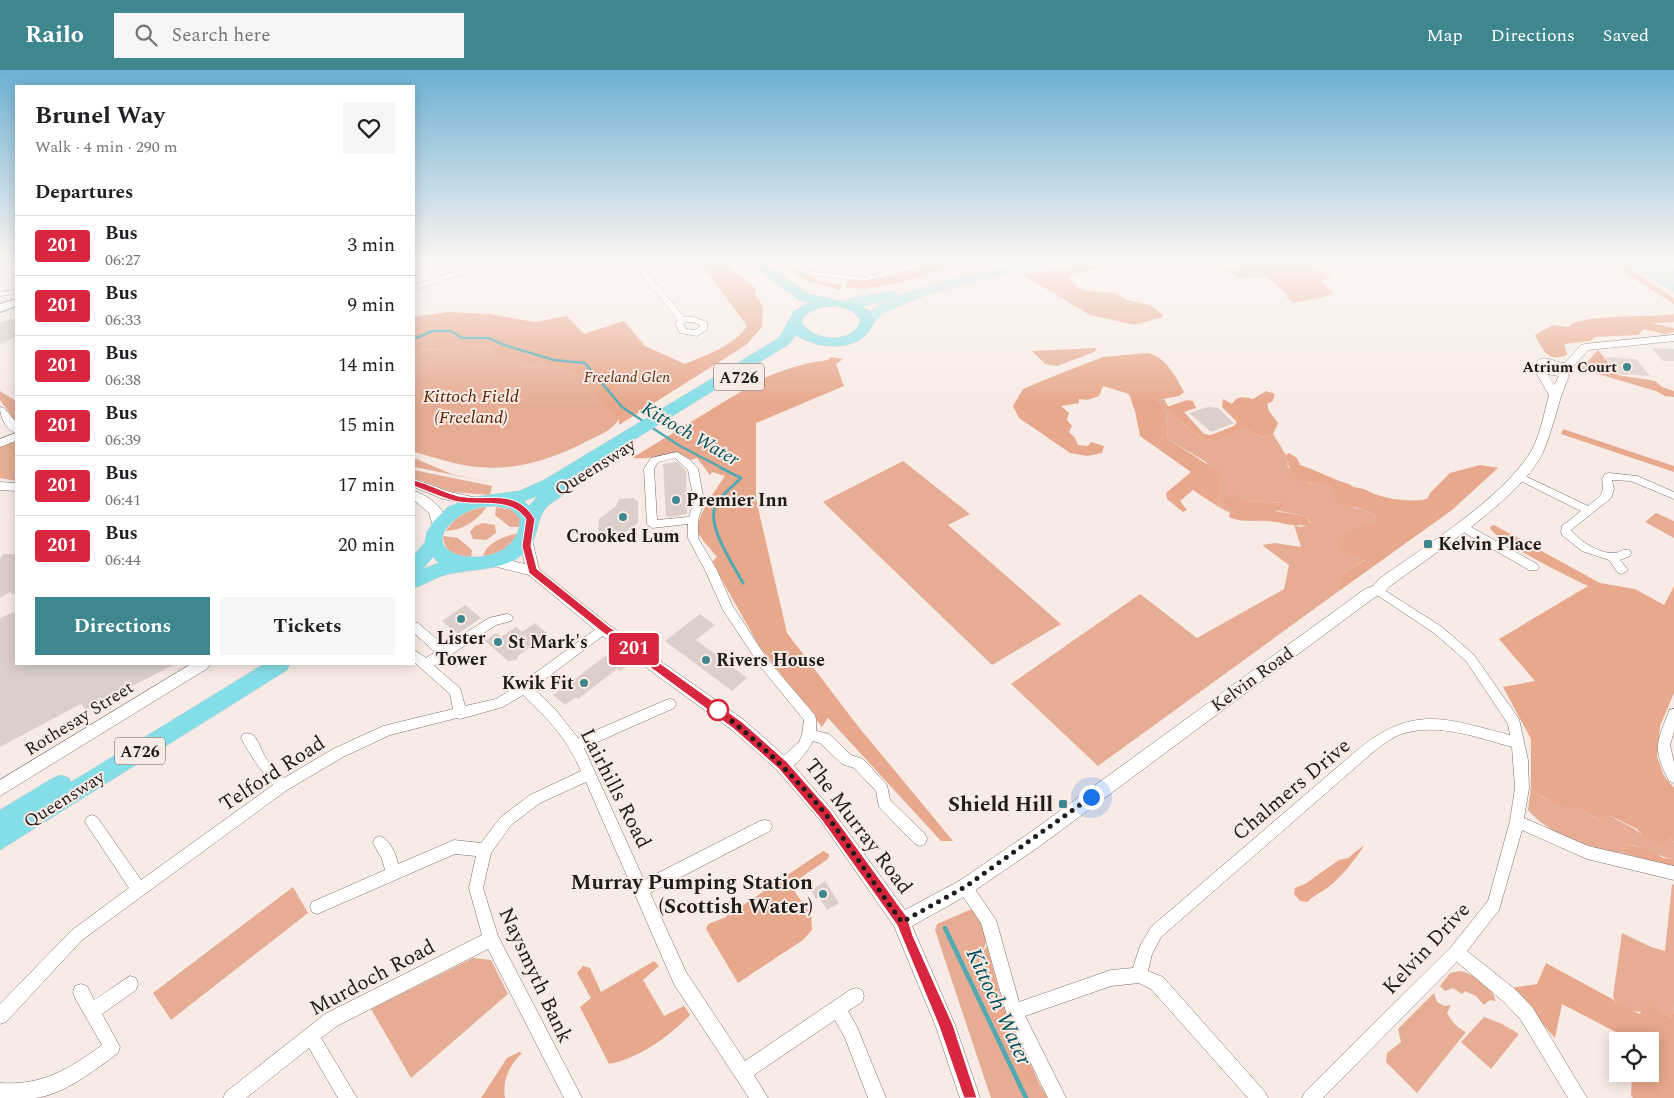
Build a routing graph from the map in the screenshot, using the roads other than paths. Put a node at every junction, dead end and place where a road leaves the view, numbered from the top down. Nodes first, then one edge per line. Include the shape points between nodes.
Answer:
1 (673, 309) edge
2 (795, 309) edge
3 (806, 309) edge
4 (859, 309) edge
5 (880, 309) edge
6 (796, 319) junction
7 (682, 320) dead end
8 (867, 325) junction
9 (1674, 338) edge
10 (825, 342) junction
11 (1559, 367) junction
12 (1555, 394) junction
13 (0, 410) edge
14 (669, 416) junction
15 (15, 429) edge
16 (15, 437) edge
17 (0, 443) edge
18 (625, 443) junction
19 (1519, 476) junction
20 (415, 483) edge
21 (415, 496) edge
22 (1674, 496) edge
23 (504, 500) junction
24 (478, 502) junction
25 (1589, 511) junction
26 (530, 519) junction
27 (693, 520) junction
28 (439, 526) junction
29 (1462, 526) junction
30 (526, 538) junction
31 (434, 544) junction
32 (1626, 554) dead end
33 (1612, 557) junction
34 (491, 561) junction
35 (468, 564) junction
36 (415, 566) edge
37 (1534, 567) dead end
38 (1622, 570) dead end
39 (533, 571) junction
40 (415, 580) edge
41 (1378, 590) junction
42 (507, 618) dead end
43 (415, 627) edge
44 (604, 629) junction
45 (444, 653) junction
46 (415, 656) edge
47 (427, 664) junction
48 (201, 665) edge
49 (256, 665) edge
50 (278, 665) edge
51 (524, 688) junction
52 (670, 704) dead end
53 (460, 714) junction
54 (1674, 714) edge
55 (810, 735) junction
56 (248, 738) dead end
57 (1518, 743) junction
58 (576, 745) junction
59 (783, 765) junction
60 (590, 773) junction
61 (1674, 777) edge
62 (282, 786) junction
63 (0, 789) edge
64 (92, 821) dead end
65 (1517, 821) junction
66 (0, 823) edge
67 (765, 826) dead end
68 (0, 839) edge
69 (920, 839) dead end
70 (380, 842) dead end
71 (484, 850) junction
72 (393, 873) junction
73 (1674, 874) edge
74 (965, 887) junction
75 (138, 889) junction
76 (642, 889) junction
77 (317, 907) dead end
78 (902, 922) junction
79 (491, 939) junction
80 (1456, 952) junction
81 (1139, 975) junction
82 (130, 984) dead end
83 (81, 992) dead end
84 (856, 996) dead end
85 (7, 998) edge
86 (838, 1008) junction
87 (93, 1011) junction
88 (1014, 1012) junction
89 (0, 1016) edge
90 (310, 1035) junction
91 (744, 1072) junction
92 (0, 1092) edge
93 (237, 1096) edge
94 (348, 1098) edge
95 (572, 1098) edge
96 (759, 1098) edge
97 (877, 1098) edge
98 (970, 1098) edge
99 (1057, 1098) edge
100 (1259, 1098) edge
101 (1311, 1098) edge
102 (1578, 1098) edge

1 - 7 street
2 - 6 highway
3 - 6 highway, A726
4 - 8 highway
5 - 8 main road, A726 via 871,315
6 - 10 highway, A726 via 798,329 804,335
6 - 14 highway, Queensway / A726 via 791,334 784,341
8 - 10 highway, A726 via 855,338
9 - 11 street via 1585,347 1570,365
10 - 14 highway, Queensway / A726 via 807,343 780,352
11 - 12 street, Kelvin Road via 1564,376
11 - 12 street via 1553,372 1544,368 1540,371
12 - 19 street, Kelvin Road via 1537,452
13 - 15 street
14 - 18 highway, Queensway / A726
16 - 17 street
18 - 23 highway, Queensway / A726 via 544,488
18 - 26 highway, Queensway / A726 via 544,500
19 - 25 street
19 - 29 street, Kelvin Road
20 - 24 street via 447,496
21 - 28 street via 430,505 438,516
22 - 25 street via 1633,478 1609,476 1606,496
23 - 24 highway, A726
23 - 26 highway via 520,506
24 - 28 highway, A726 via 457,510
25 - 33 street via 1566,532 1570,538
26 - 30 highway, A726
27 - 27 street via 652,524 649,469 654,460 677,455 693,469 698,500
27 - 55 street via 693,538 727,607 764,663 810,719
28 - 31 highway
29 - 37 street
29 - 41 street, Kelvin Road
30 - 34 highway via 512,552
30 - 39 street
31 - 35 highway via 447,559
31 - 36 highway
32 - 33 street
33 - 38 street
34 - 35 highway
34 - 39 street, The Murray Road
35 - 40 highway
39 - 44 street, The Murray Road
41 - 57 street, Kelvin Drive via 1438,630 1470,658 1514,722
41 - 74 street, Kelvin Road
42 - 45 street via 492,621
43 - 45 street
44 - 51 street, Telford Road
44 - 59 street, The Murray Road via 738,725
45 - 47 street
46 - 47 street
47 - 53 street via 456,692
48 - 63 street, Rothesay Street
49 - 66 highway, Queensway / A726
50 - 68 highway, Queensway / A726
51 - 53 street, Telford Road via 499,703
51 - 58 street, Lairhills Road via 551,713
52 - 58 street
53 - 62 street, Telford Road via 388,730 338,753
54 - 61 street via 1663,739 1665,760
55 - 59 street via 802,748
55 - 69 street via 824,738 847,760 858,763 882,789 884,803
56 - 62 street via 256,754
57 - 65 street, Kelvin Drive via 1522,788
57 - 81 street, Chalmers Drive via 1467,730 1424,724 1403,728 1376,743 1156,932 1145,952
58 - 60 street, Lairhills Road
59 - 78 street, The Murray Road via 826,815
60 - 71 street, Naysmyth Bank via 535,799 506,821
60 - 76 street, Lairhills Road
62 - 75 street, Telford Road
64 - 75 street
65 - 73 street via 1587,852
65 - 80 street, Kelvin Drive via 1494,905
67 - 76 street
70 - 72 street via 389,856
71 - 72 street via 454,847
71 - 79 street, Naysmyth Bank via 476,888
72 - 77 street
74 - 78 street, Kelvin Road
74 - 88 street via 988,920
75 - 85 street, Telford Road via 77,935
76 - 91 street, Lairhills Road via 680,978
78 - 98 street, The Murray Road via 946,1025
79 - 90 street, Murdoch Road via 354,1007
79 - 95 street, Naysmyth Bank
80 - 101 street, Kelvin Drive
80 - 102 street via 1510,996 1526,1014
81 - 88 street via 1111,978
81 - 100 street via 1157,983
82 - 87 street
83 - 87 street
84 - 86 street
85 - 89 street, Telford Road
86 - 91 street
86 - 97 street
87 - 92 street via 112,1047 53,1091 30,1098 12,1097
88 - 99 street
90 - 93 street, Murdoch Road
90 - 94 street
91 - 96 street, Lairhills Road

